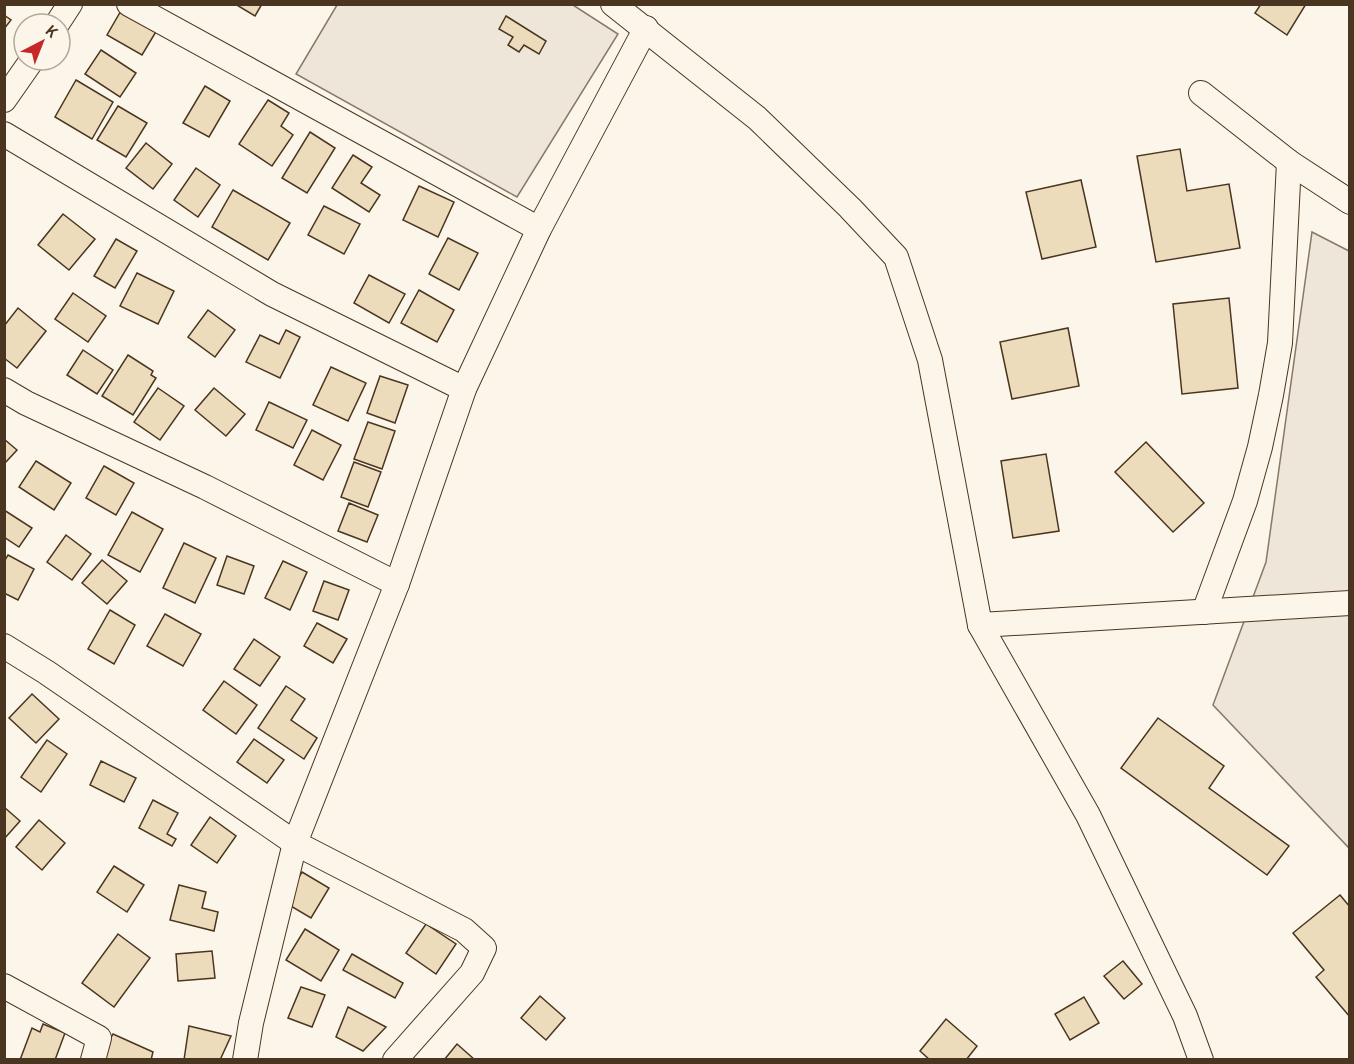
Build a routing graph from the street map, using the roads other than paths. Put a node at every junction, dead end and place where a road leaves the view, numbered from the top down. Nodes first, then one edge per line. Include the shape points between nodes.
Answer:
1 (129, 4) edge
2 (613, 4) edge
3 (646, 28) junction
4 (24, 72) edge
5 (1201, 93) dead end
6 (4, 100) edge
7 (4, 134) edge
8 (1289, 162) junction
9 (1350, 202) edge
10 (539, 229) junction
11 (464, 389) junction
12 (4, 390) edge
13 (397, 584) junction
14 (1350, 603) edge
15 (1204, 612) junction
16 (980, 625) junction
17 (4, 646) edge
18 (296, 843) junction
19 (4, 986) edge
20 (93, 1059) edge
21 (245, 1059) edge
22 (396, 1059) edge
23 (1201, 1059) edge

1 - 10 street
2 - 3 street
3 - 10 street
3 - 16 street via 757,118 896,257 930,360
4 - 6 street
5 - 8 street
7 - 11 street via 272,294
8 - 9 street
8 - 15 street via 1280,344 1271,395 1245,501
10 - 11 street
11 - 13 street
12 - 13 street
13 - 18 street
14 - 15 street
15 - 16 street
16 - 23 street via 1088,815 1185,1016
17 - 18 street
18 - 21 street
18 - 22 street via 464,930 484,948 472,973
19 - 20 street via 99,1038

